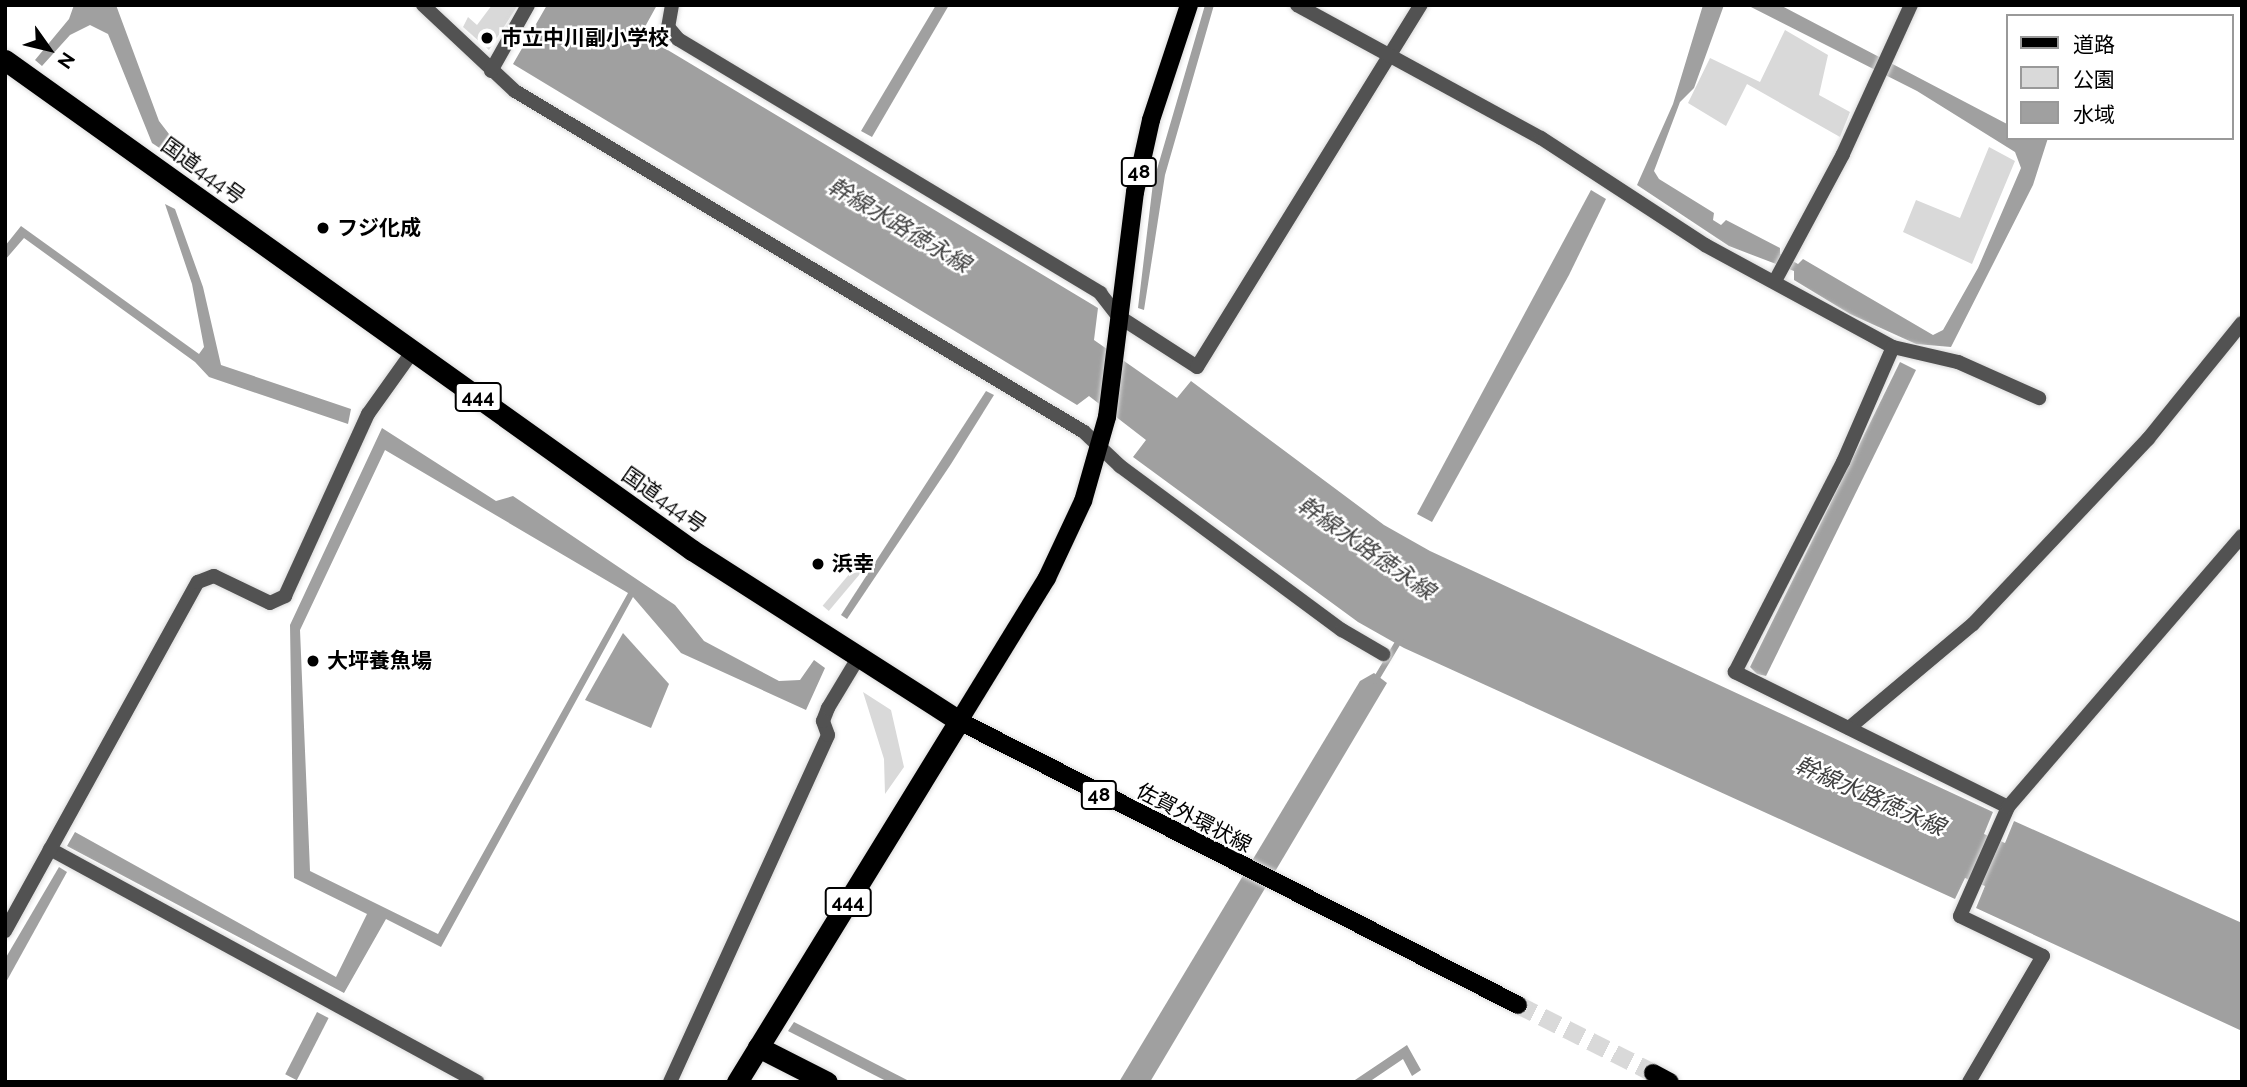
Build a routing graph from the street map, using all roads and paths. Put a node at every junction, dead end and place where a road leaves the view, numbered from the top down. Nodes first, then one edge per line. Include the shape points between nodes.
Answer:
1 (423, 5) edge
2 (528, 5) edge
3 (673, 5) edge
4 (1189, 5) edge
5 (1297, 5) edge
6 (1421, 5) edge
7 (1911, 5) edge
8 (1390, 56) junction
9 (5, 60) edge
10 (491, 71) junction
11 (1774, 281) junction
12 (1118, 316) junction
13 (2242, 323) edge
14 (1893, 347) junction
15 (413, 351) junction
16 (2039, 398) dead end
17 (1101, 446) junction
18 (2242, 536) edge
19 (1383, 654) dead end
20 (858, 658) junction
21 (959, 722) junction
22 (1849, 728) junction
23 (2008, 807) junction
24 (50, 849) junction
25 (5, 931) edge
26 (1518, 1005) tunnel mouth
27 (758, 1046) junction
28 (1653, 1073) tunnel mouth
29 (478, 1082) edge
30 (670, 1082) edge
31 (737, 1082) edge
32 (827, 1082) edge
33 (1670, 1082) edge
34 (1969, 1082) edge

1 - 10 street
2 - 10 street
3 - 12 street via 668,27 678,39 1100,293
4 - 12 main road, 48 via 1151,120 1127,239
5 - 8 street
6 - 8 street
7 - 11 street
8 - 11 street via 1541,138 1705,246
8 - 12 street via 1197,367
9 - 15 highway, 国道444号 / 444
10 - 17 street via 515,91
11 - 14 street
12 - 17 main road, 48
13 - 22 street via 2148,439 1973,624
14 - 16 street via 1958,362
14 - 22 street via 1843,462 1735,672
15 - 20 highway, 国道444号 / 444 via 692,550
15 - 24 street via 369,414 285,596 270,603 214,576 198,582
17 - 19 street via 1120,466 1342,630
17 - 21 main road, 48 via 1083,501 1047,578
18 - 23 street
20 - 21 highway, 国道444号 / 444
20 - 30 street via 828,708 823,721 828,735
21 - 26 main road, 佐賀外環状線 / 48 via 1285,891
21 - 27 highway, 444
22 - 23 street
23 - 34 street via 1960,916 2043,956
24 - 25 street
24 - 29 street
27 - 31 highway, 444
27 - 32 highway
28 - 33 main road

